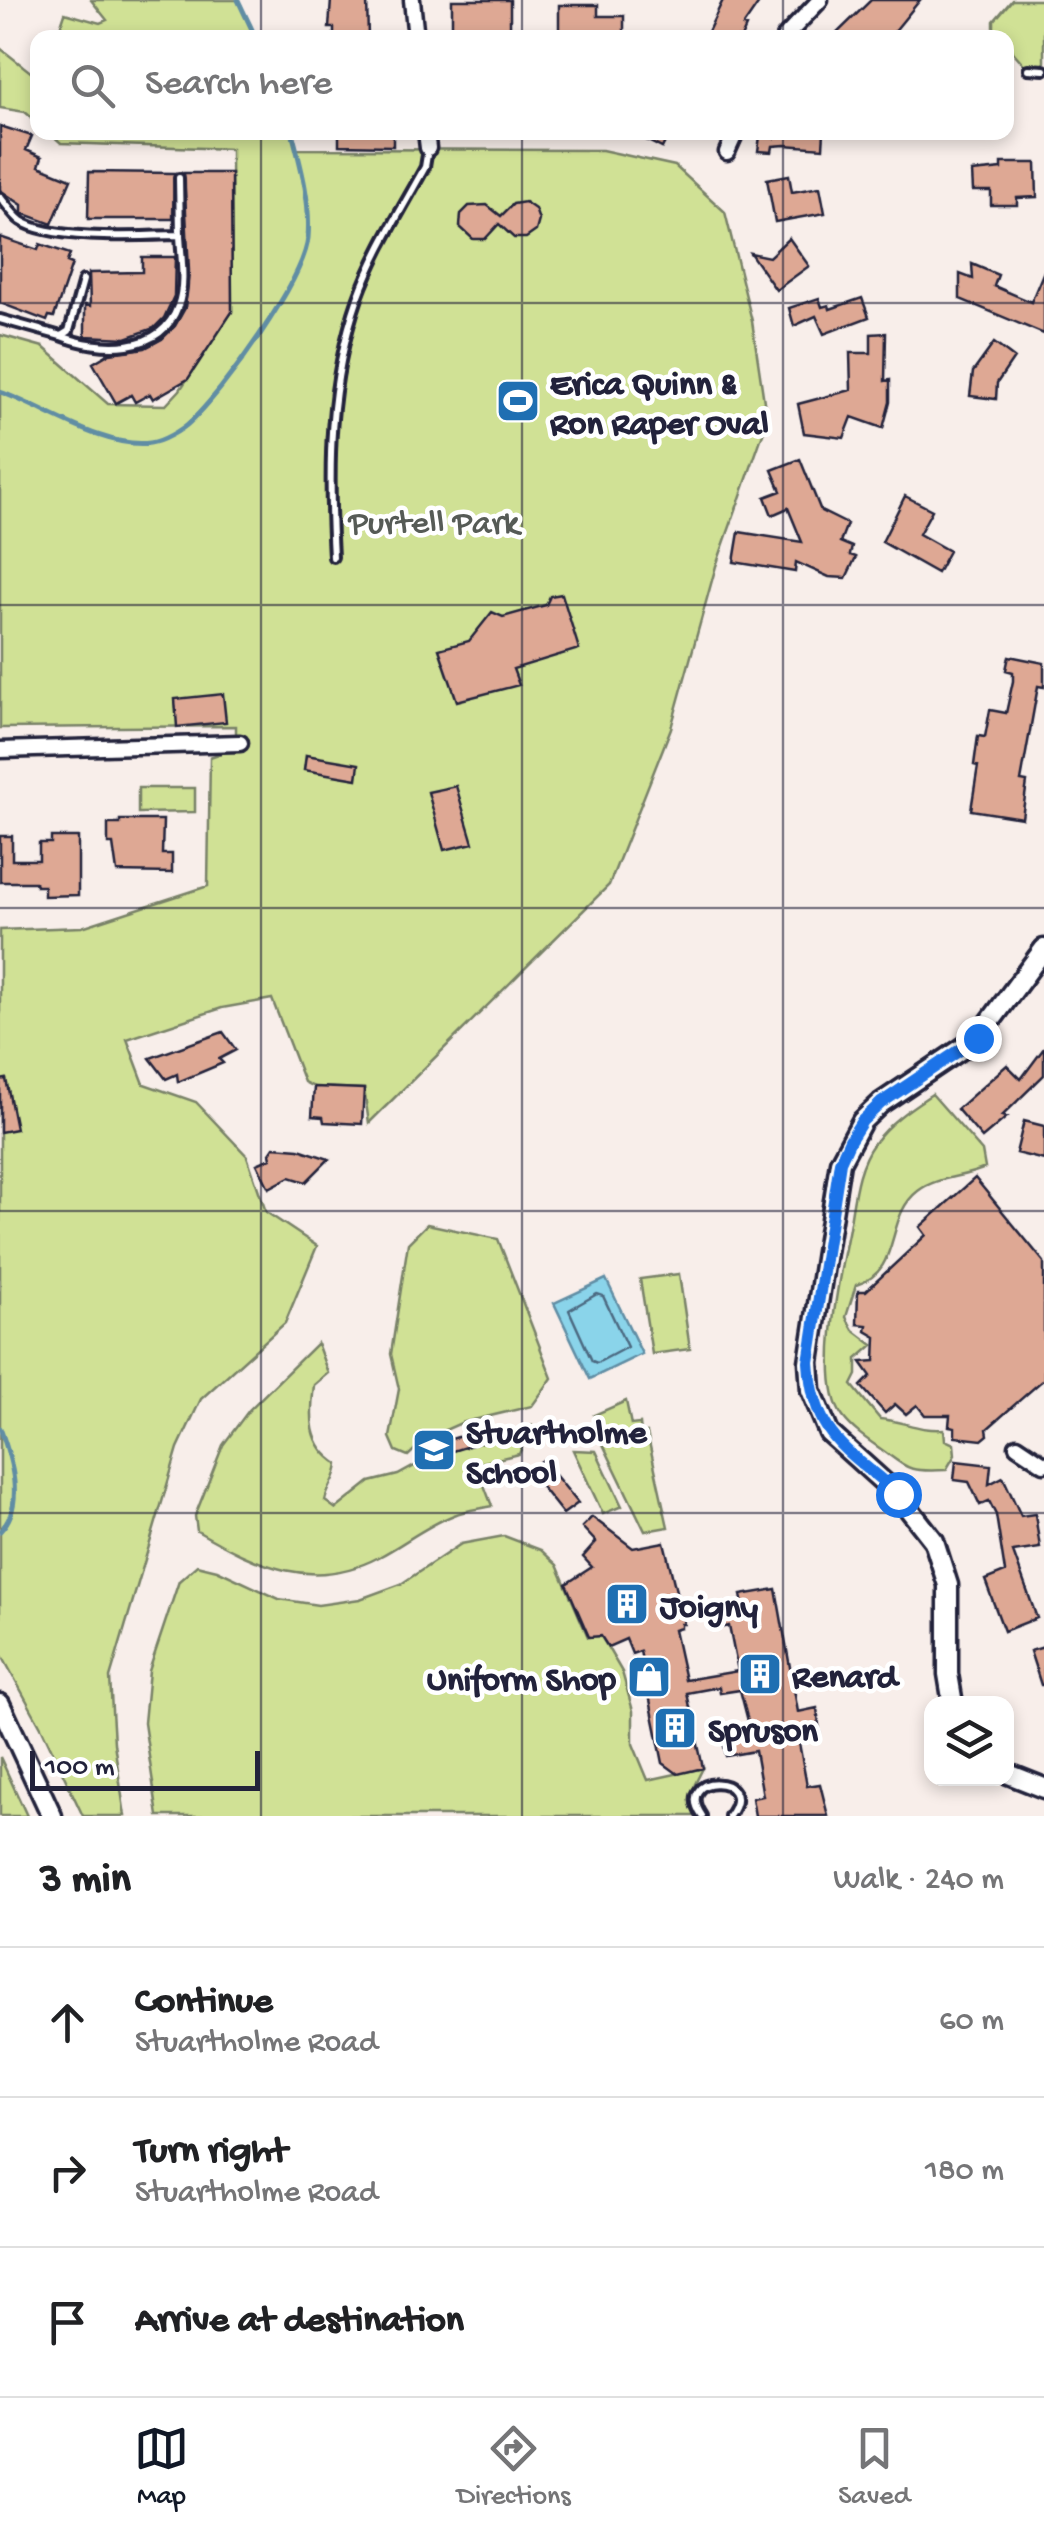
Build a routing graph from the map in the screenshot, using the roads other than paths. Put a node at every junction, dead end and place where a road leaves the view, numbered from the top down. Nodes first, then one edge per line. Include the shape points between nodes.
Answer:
1 (412, 0) edge
2 (820, 0) edge
3 (415, 30) edge
4 (792, 30) edge
5 (1028, 69) dead end
6 (1044, 70) edge
7 (427, 140) edge
8 (732, 140) edge
9 (727, 152) dead end
10 (179, 178) dead end
11 (0, 197) edge
12 (180, 235) junction
13 (83, 280) dead end
14 (0, 318) edge
15 (61, 336) junction
16 (333, 557) dead end
17 (240, 743) dead end
18 (0, 750) edge
19 (1044, 949) edge
20 (1017, 1446) dead end
21 (1044, 1464) edge
22 (952, 1696) edge
23 (0, 1704) edge
24 (1014, 1775) edge
25 (1044, 1788) edge
26 (52, 1816) edge
27 (702, 1816) edge
28 (729, 1816) edge

1 - 3 street
2 - 4 street
5 - 6 lane
7 - 16 lane via 425,167 360,294 337,378 328,456
8 - 9 street
10 - 12 lane
11 - 12 lane via 19,220 39,229
12 - 15 lane via 182,288 162,330 141,343 110,347
13 - 15 lane via 69,332
14 - 15 lane
17 - 18 street
19 - 22 main road via 978,1038 881,1103 850,1140 840,1162 809,1362 810,1390 829,1434 898,1494 938,1551 948,1585
20 - 21 street
23 - 26 main road
24 - 25 main road
27 - 28 lane via 697,1795 718,1782 735,1796

